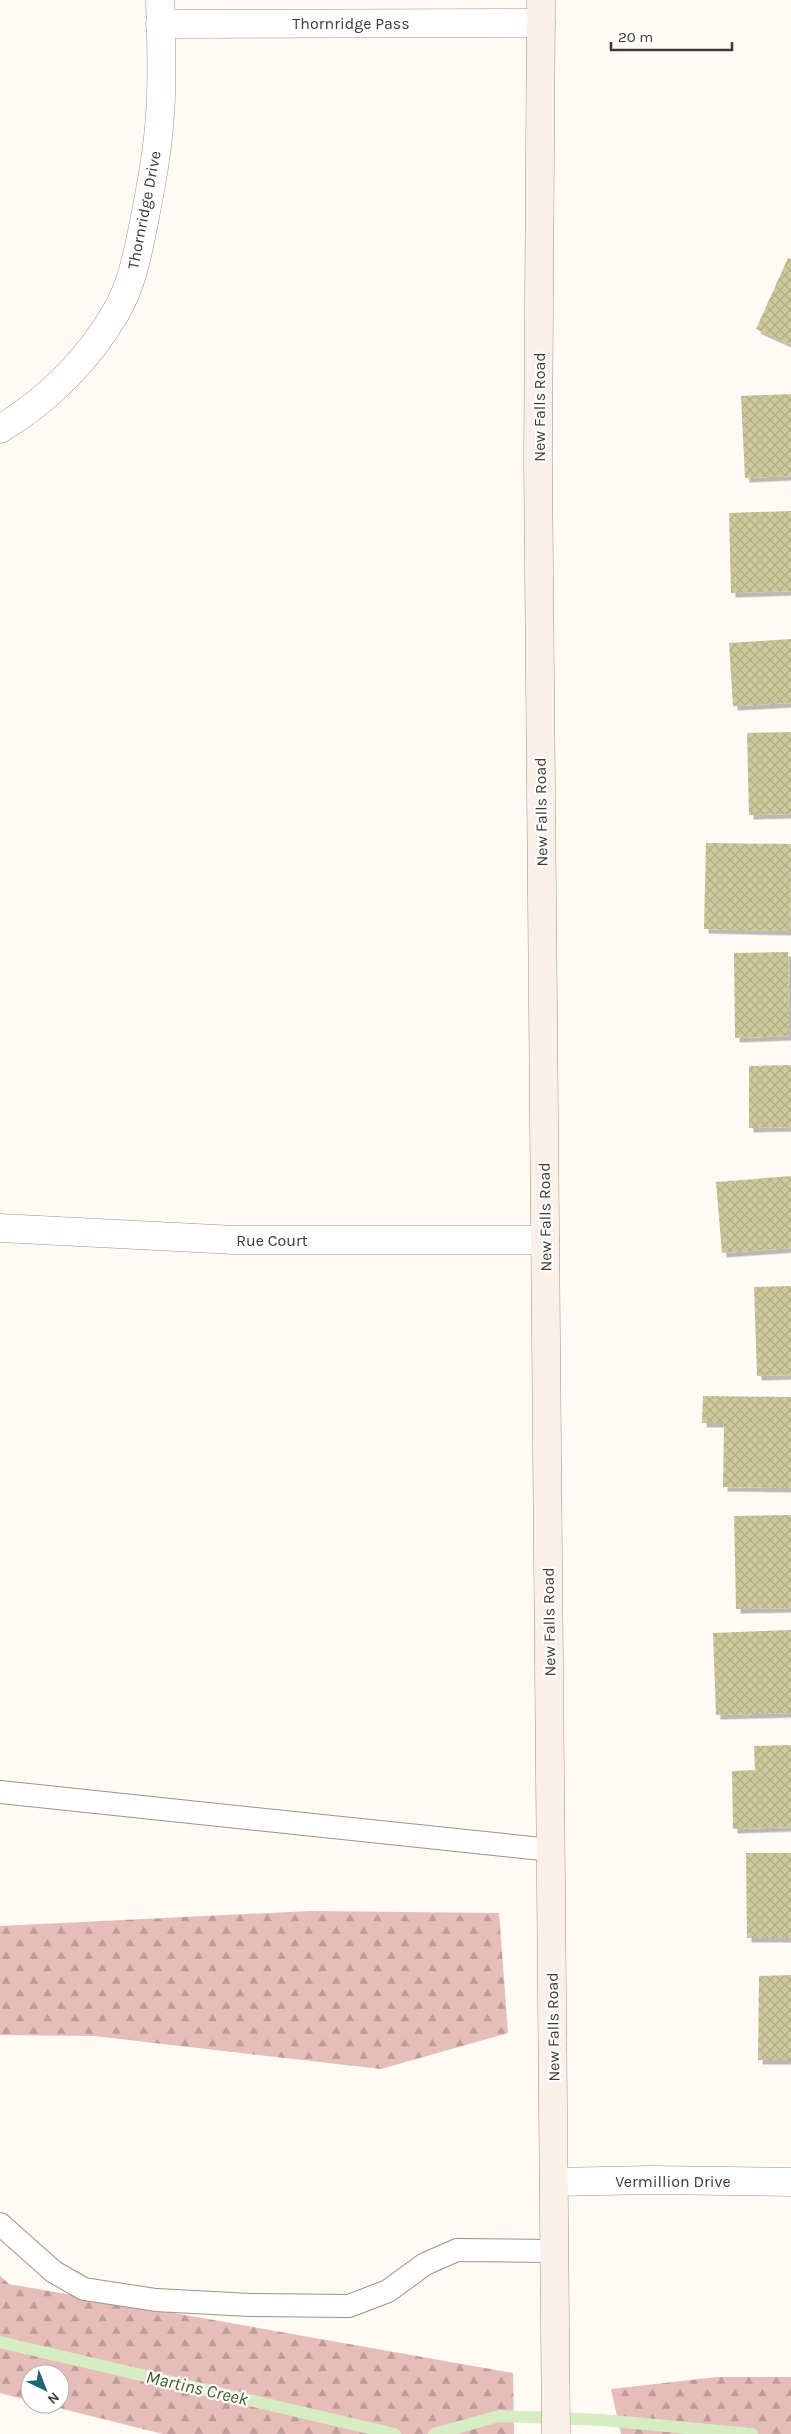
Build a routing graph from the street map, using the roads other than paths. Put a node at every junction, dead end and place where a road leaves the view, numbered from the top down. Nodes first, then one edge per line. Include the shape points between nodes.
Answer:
1 (541, 11) edge
2 (160, 12) edge
3 (0, 429) edge
4 (0, 1228) edge
5 (545, 1240) junction
6 (0, 1792) edge
7 (551, 1850) junction
8 (554, 2182) junction
9 (791, 2182) edge
10 (0, 2224) edge
11 (555, 2251) junction
12 (556, 2434) edge

1 - 2 street, Thornridge Pass
1 - 5 main road, New Falls Road via 538,460
2 - 3 street, Thornridge Drive via 161,113 136,261 117,310 94,345 58,385
4 - 5 street, Rue Court via 235,1240
5 - 7 main road, New Falls Road
6 - 7 lane
7 - 8 main road, New Falls Road
8 - 9 street, Vermillion Drive
8 - 11 main road, New Falls Road
10 - 11 lane via 54,2272 84,2289 156,2300 250,2305 349,2306 388,2291 425,2264 456,2250
11 - 12 main road, New Falls Road

